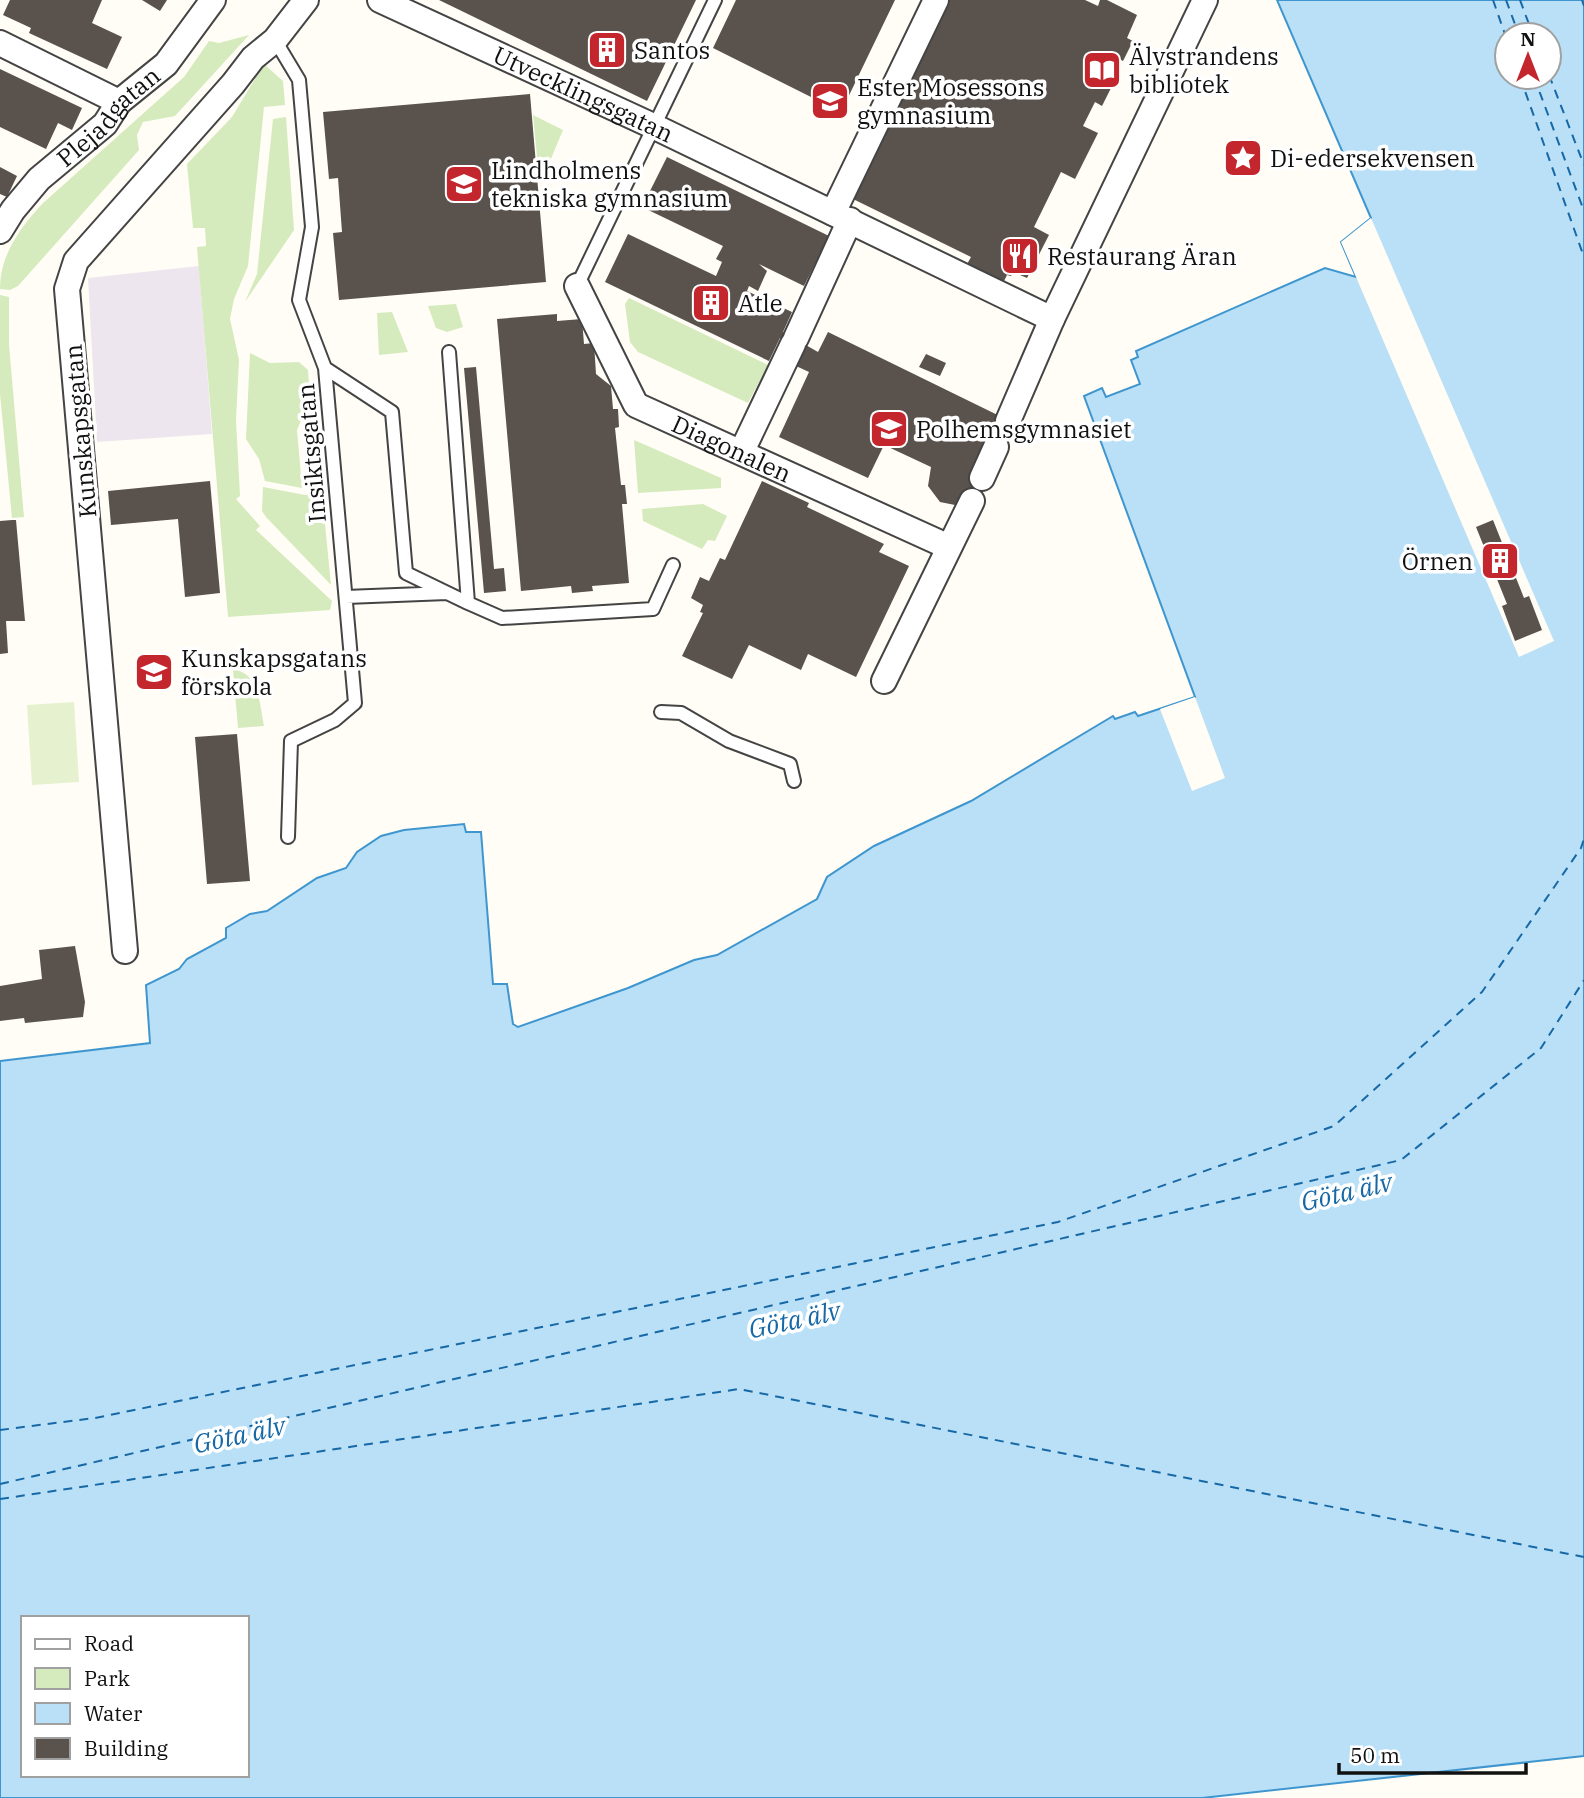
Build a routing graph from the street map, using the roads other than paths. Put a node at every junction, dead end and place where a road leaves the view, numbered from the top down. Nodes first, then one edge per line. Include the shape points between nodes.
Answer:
1 (213, 0) edge
2 (306, 0) edge
3 (380, 0) edge
4 (715, 0) edge
5 (936, 0) edge
6 (1205, 0) edge
7 (275, 40) junction
8 (0, 43) edge
9 (120, 102) junction
10 (653, 126) junction
11 (841, 217) junction
12 (0, 231) edge
13 (577, 286) joint
14 (1052, 319) junction
15 (449, 352) dead end
16 (325, 368) junction
17 (1008, 421) dead end
18 (996, 447) dead end
19 (742, 451) junction
20 (982, 478) dead end
21 (972, 501) dead end
22 (949, 547) junction
23 (673, 565) dead end
24 (448, 593) junction
25 (346, 597) junction
26 (468, 603) junction
27 (884, 681) dead end
28 (661, 712) dead end
29 (794, 781) dead end
30 (288, 837) dead end
31 (125, 951) dead end

1 - 9 street, Plejadgatan via 166,64
2 - 7 street, Kunskapsgatan
3 - 10 street, Utvecklingsgatan
4 - 10 lane
5 - 11 street
6 - 14 street
7 - 16 lane, Insiktsgatan via 299,80 312,228 299,300
7 - 31 street, Kunskapsgatan via 253,58 76,261 69,275
8 - 9 street
9 - 12 street, Plejadgatan via 105,124 39,179
10 - 11 street, Utvecklingsgatan
10 - 13 lane
11 - 14 street, Utvecklingsgatan
11 - 19 street via 794,341
13 - 19 street, Diagonalen via 636,405
14 - 17 street
15 - 26 lane
16 - 24 lane via 391,412 406,573
16 - 25 lane, Insiktsgatan
18 - 20 street
19 - 22 street, Diagonalen
21 - 22 street
22 - 27 street
23 - 26 lane via 653,609 502,618
24 - 25 lane
24 - 26 lane
25 - 30 lane, Insiktsgatan via 355,702 335,720 291,741
28 - 29 lane via 681,713 729,741 790,764

